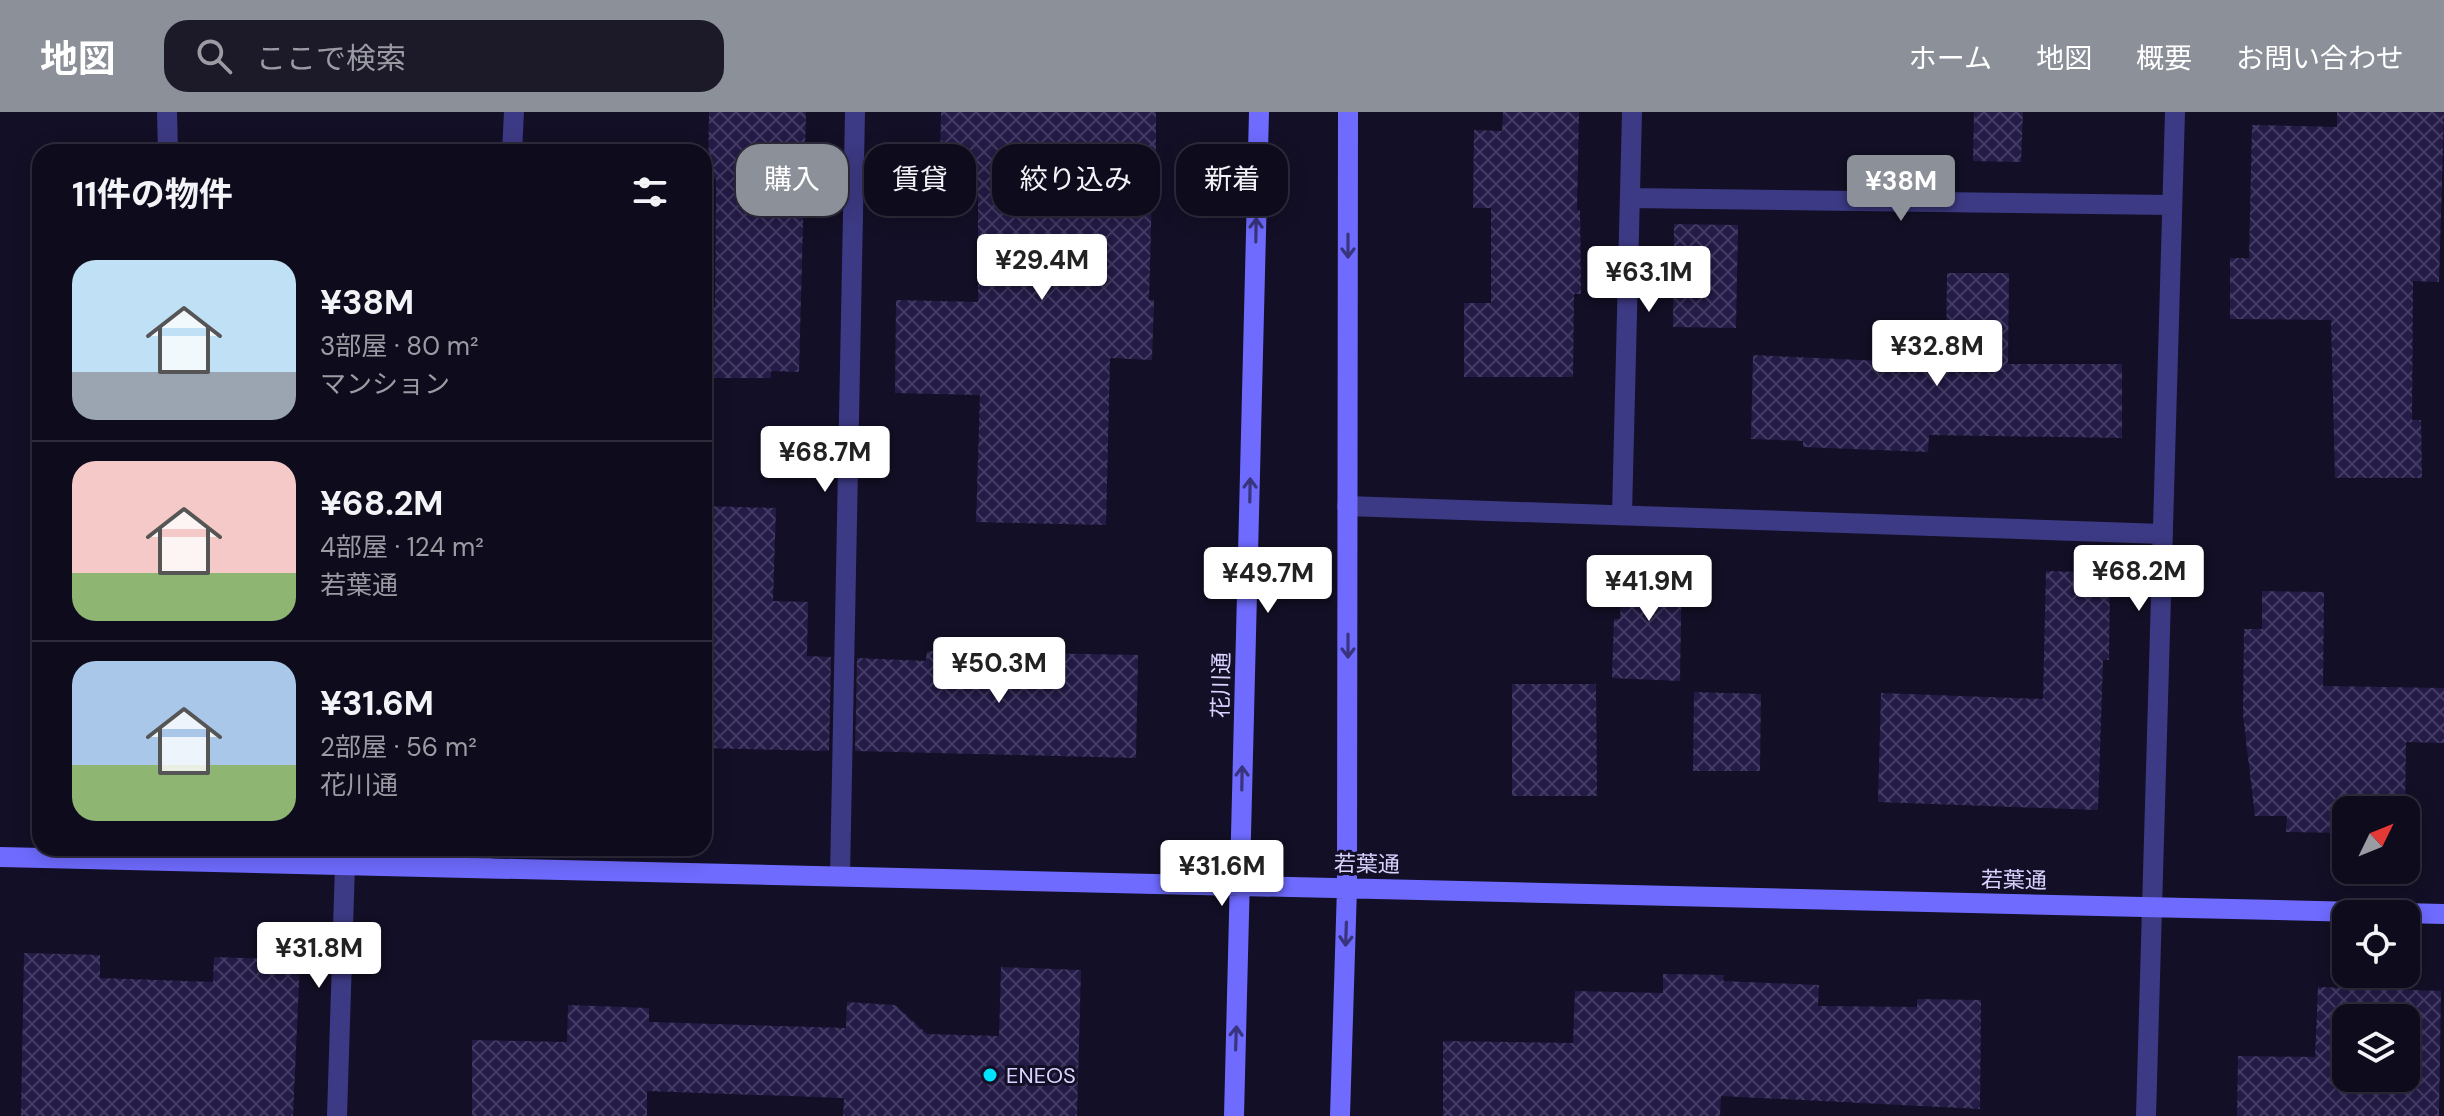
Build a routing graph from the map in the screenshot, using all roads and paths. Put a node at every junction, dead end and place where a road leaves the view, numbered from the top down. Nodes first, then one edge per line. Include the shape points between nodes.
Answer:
1 (167, 112) edge
2 (514, 112) edge
3 (855, 112) edge
4 (1259, 112) edge
5 (1348, 112) edge
6 (1632, 112) edge
7 (2175, 112) edge
8 (168, 144) edge
9 (512, 144) edge
10 (1630, 198) junction
11 (2172, 205) junction
12 (1347, 506) junction
13 (1622, 515) junction
14 (2163, 534) junction
15 (56, 856) edge
16 (201, 856) edge
17 (0, 857) edge
18 (482, 858) edge
19 (345, 865) junction
20 (840, 876) junction
21 (1240, 886) junction
22 (1347, 887) junction
23 (2152, 907) junction
24 (2444, 914) edge
25 (337, 1116) edge
26 (1234, 1116) edge
27 (1340, 1116) edge
28 (2146, 1116) edge

1 - 8 street
2 - 9 street
3 - 20 street
21 -> 4 street, 花川通
5 -> 12 street
6 - 10 street
7 - 11 street
10 - 11 street
10 - 13 street
11 - 14 street
12 - 13 street
12 -> 22 street
13 - 14 street
14 - 23 street
15 - 17 street, 若葉通
16 - 19 street, 若葉通
18 - 19 street, 若葉通
18 - 20 street, 若葉通
19 - 25 street
20 - 21 street, 若葉通
21 - 22 street, 若葉通
26 -> 21 street, 花川通
22 - 23 street, 若葉通
22 -> 27 street
23 - 24 street, 若葉通
23 - 28 street

